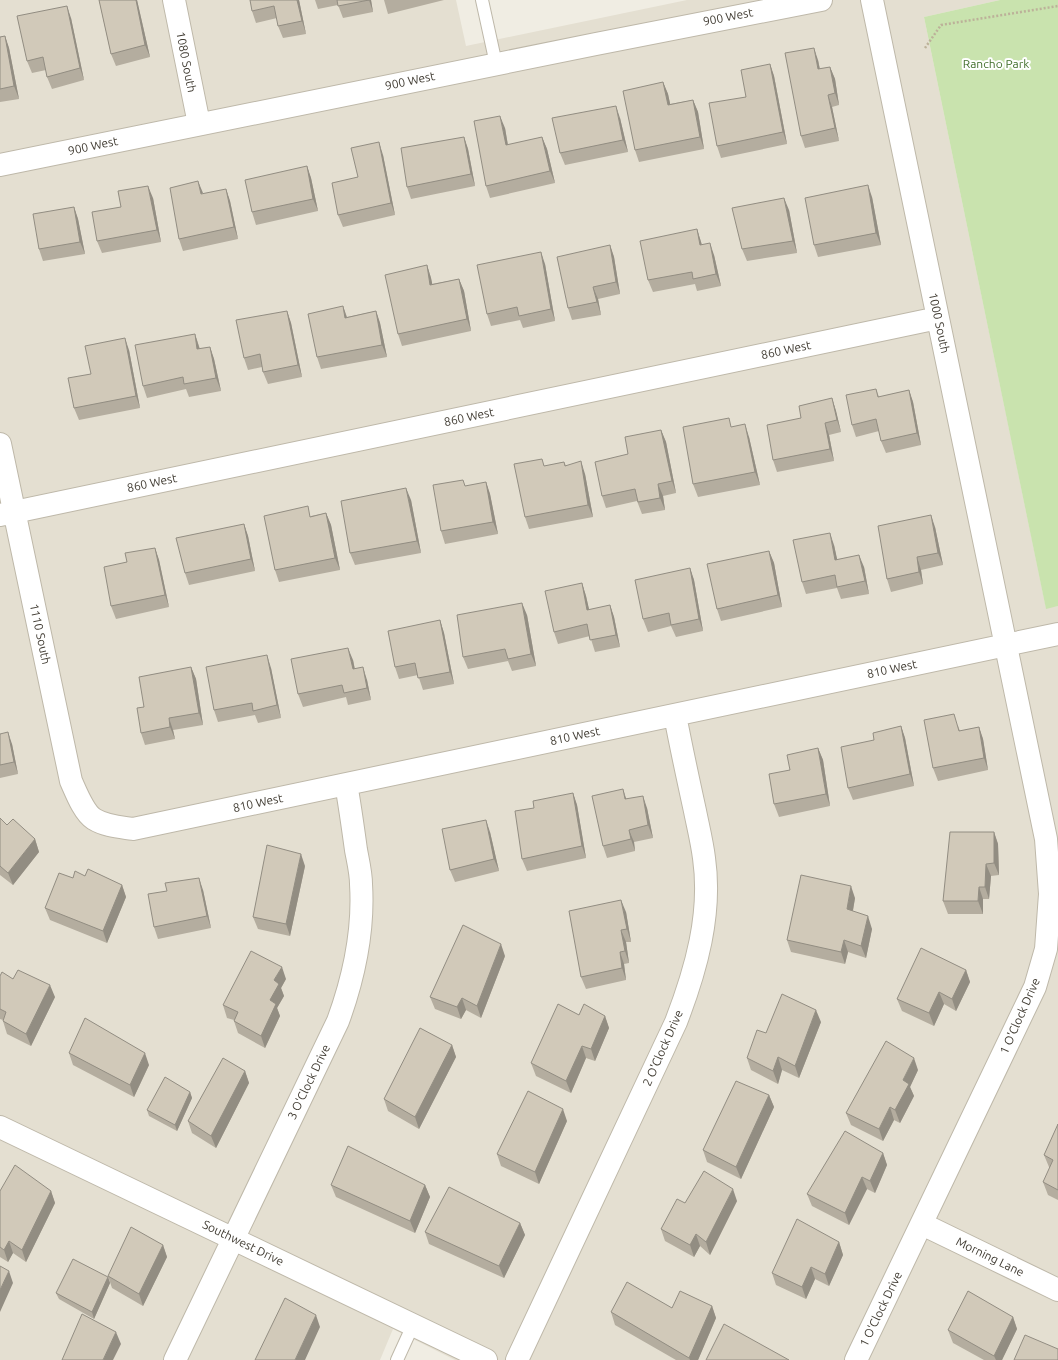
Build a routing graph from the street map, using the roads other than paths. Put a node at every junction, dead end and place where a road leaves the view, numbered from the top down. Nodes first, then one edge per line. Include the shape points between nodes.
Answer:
1 (174, 0) edge
2 (482, 0) edge
3 (822, 0) edge
4 (872, 0) edge
5 (758, 6) edge
6 (496, 64) junction
7 (199, 124) junction
8 (0, 165) edge
9 (938, 318) junction
10 (0, 444) edge
11 (7, 514) edge
12 (1058, 634) edge
13 (1006, 645) junction
14 (675, 715) junction
15 (346, 784) junction
16 (93, 819) joint
17 (1052, 950) edge
18 (0, 1127) edge
19 (922, 1224) junction
20 (233, 1239) junction
21 (1058, 1290) edge
22 (413, 1325) junction
23 (175, 1360) edge
24 (397, 1360) edge
25 (486, 1360) edge
26 (517, 1360) edge
27 (856, 1360) edge

1 - 7 street, 1080 South
2 - 6 lane
3 - 5 street, 900 West
4 - 9 street, 1000 South
5 - 6 street, 900 West
6 - 7 street, 900 West
7 - 8 street, 900 West
9 - 11 street, 860 West
9 - 13 street, 1000 South
10 - 11 street, 1110 South
11 - 16 street, 1110 South via 71,781 80,802
12 - 13 street, 810 West
13 - 14 street, 810 West
13 - 17 street, 1 O'Clock Drive via 1046,840
14 - 15 street, 810 West
14 - 26 street, 2 O'Clock Drive via 704,858 704,914 695,969 676,1022
15 - 16 street, 810 West via 133,829
15 - 20 street, 3 O'Clock Drive via 361,882 362,911 355,967 338,1021
17 - 19 street, 1 O'Clock Drive
18 - 20 street, Southwest Drive
19 - 21 street, Morning Lane
19 - 27 street, 1 O'Clock Drive
20 - 22 street, Southwest Drive
20 - 23 street, 3 O'Clock Drive
22 - 24 lane
22 - 25 street, Southwest Drive

